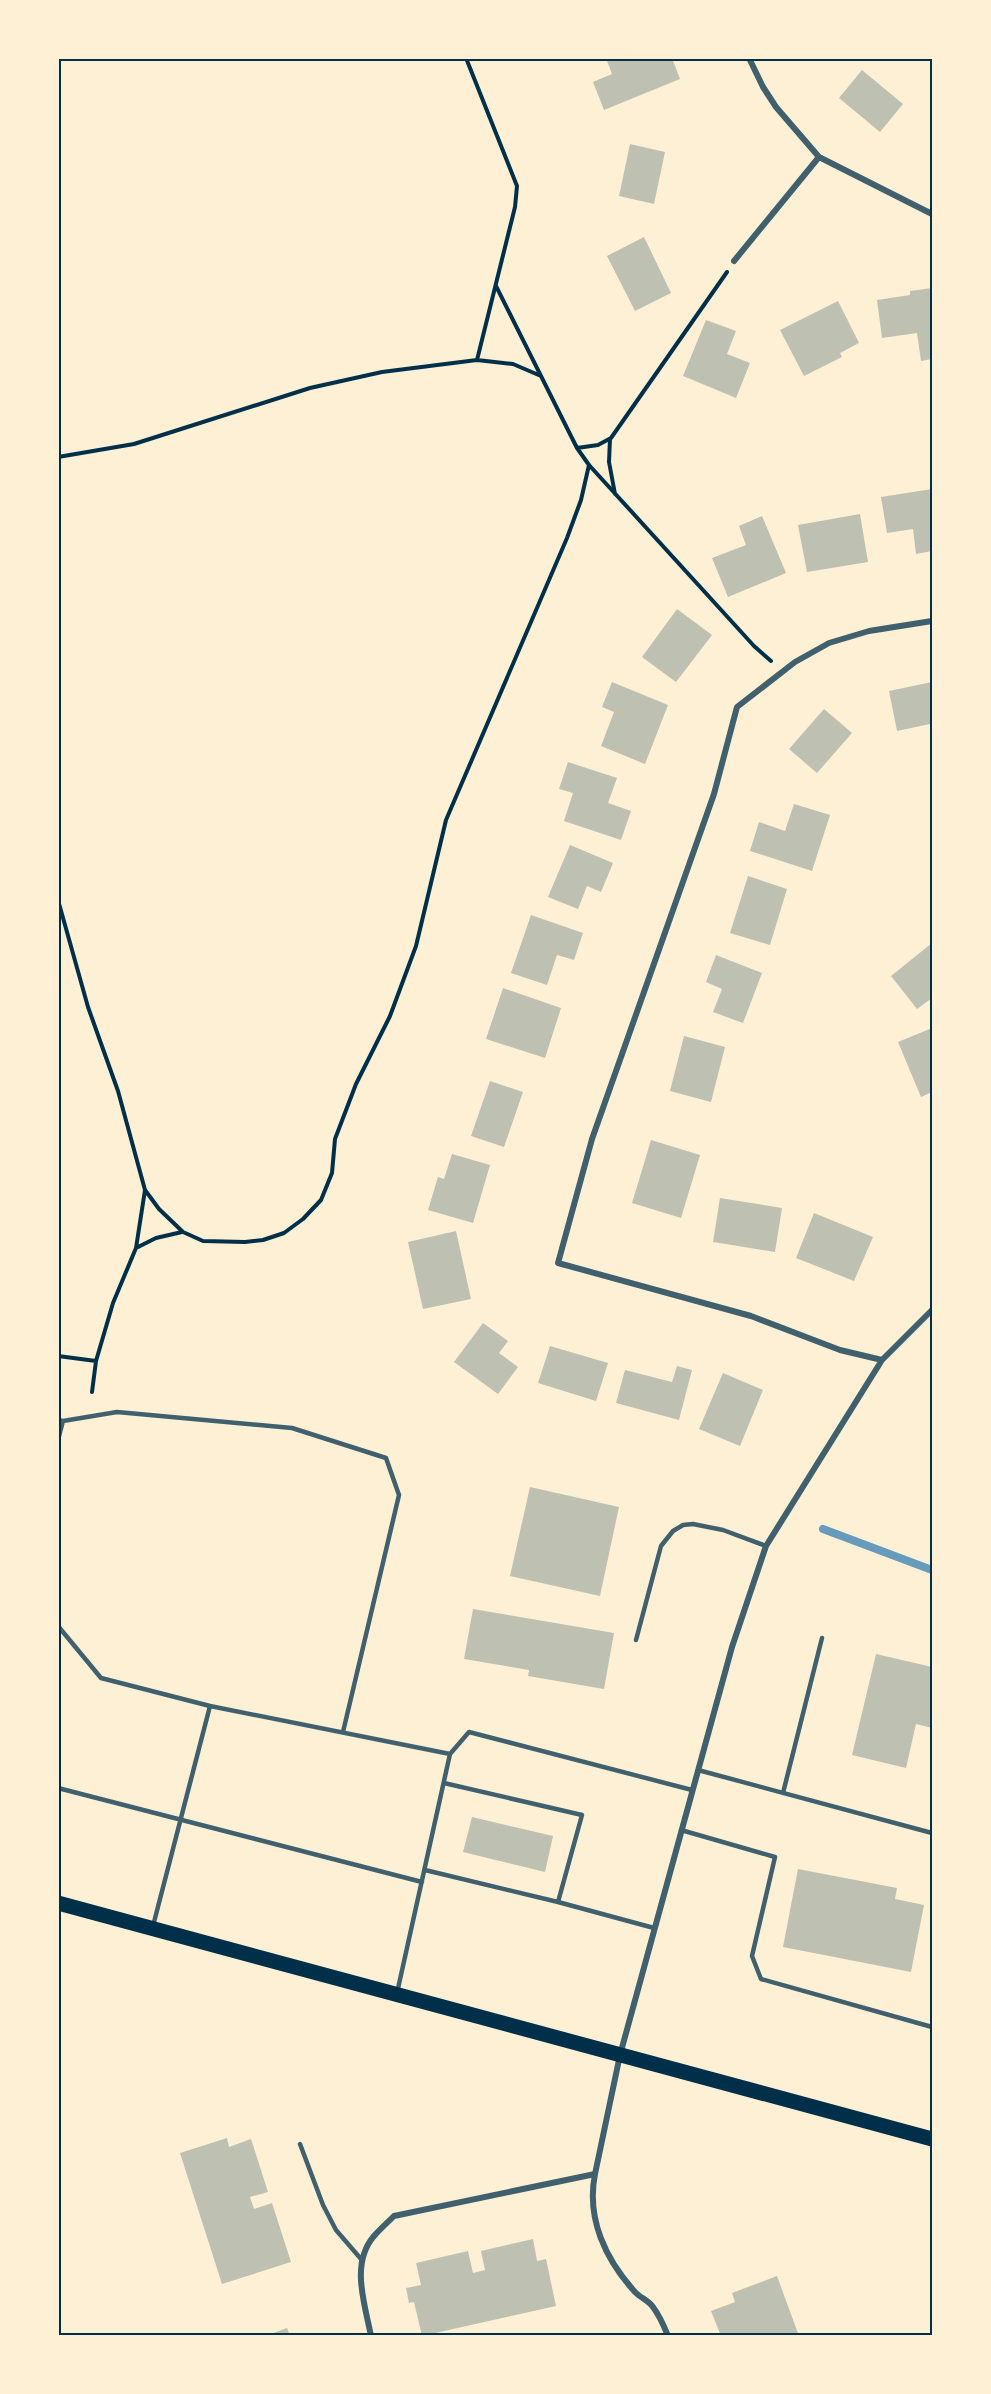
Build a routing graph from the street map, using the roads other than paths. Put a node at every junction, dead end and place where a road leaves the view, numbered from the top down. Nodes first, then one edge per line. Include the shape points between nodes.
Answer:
1 (749, 58) edge
2 (819, 157) junction
3 (933, 214) edge
4 (734, 261) road end
5 (933, 621) edge
6 (933, 1310) edge
7 (882, 1360) junction
8 (61, 1420) edge
9 (58, 1440) edge
10 (766, 1546) junction
11 (58, 1626) edge
12 (822, 1638) dead end
13 (636, 1640) dead end
14 (210, 1706) junction
15 (343, 1732) junction
16 (450, 1754) junction
17 (698, 1770) junction
18 (444, 1783) junction
19 (58, 1788) edge
20 (692, 1790) junction
21 (783, 1793) junction
22 (180, 1819) junction
23 (681, 1830) junction
24 (933, 1833) edge
25 (425, 1870) junction
26 (422, 1882) junction
27 (558, 1902) junction
28 (58, 1903) edge
29 (152, 1928) junction
30 (654, 1928) junction
31 (397, 1995) junction
32 (933, 2027) edge
33 (620, 2055) junction
34 (933, 2139) edge
35 (300, 2144) dead end
36 (595, 2175) junction
37 (361, 2259) junction
38 (371, 2336) edge
39 (668, 2336) edge

1 - 2 street via 776,107
2 - 3 street
2 - 4 street
5 - 7 street via 869,631 829,643 783,671 737,707 714,794 592,1139 558,1263 751,1316 840,1350
6 - 7 street
7 - 10 street
8 - 9 lane
8 - 15 lane via 117,1412 292,1428 386,1458 399,1494
10 - 13 lane via 693,1524 673,1531 661,1546
10 - 17 street via 732,1647
11 - 14 lane via 101,1678
12 - 21 lane
14 - 15 lane
14 - 22 lane
15 - 16 lane
16 - 18 lane
16 - 20 lane via 469,1732
17 - 20 street
17 - 21 lane
18 - 25 lane
18 - 27 lane via 582,1815
19 - 22 lane
20 - 23 street
21 - 24 lane
22 - 26 lane
22 - 29 lane
23 - 30 street
23 - 32 lane via 775,1857 752,1956 761,1979
25 - 26 lane
25 - 27 lane
26 - 31 lane
27 - 30 lane
28 - 29 main road
29 - 31 main road
30 - 33 street
31 - 33 main road
33 - 34 main road
33 - 36 street
35 - 37 lane via 336,2230
36 - 37 street via 394,2216 372,2238
36 - 39 street via 593,2217 606,2250 636,2293 652,2305
37 - 38 street via 362,2292

